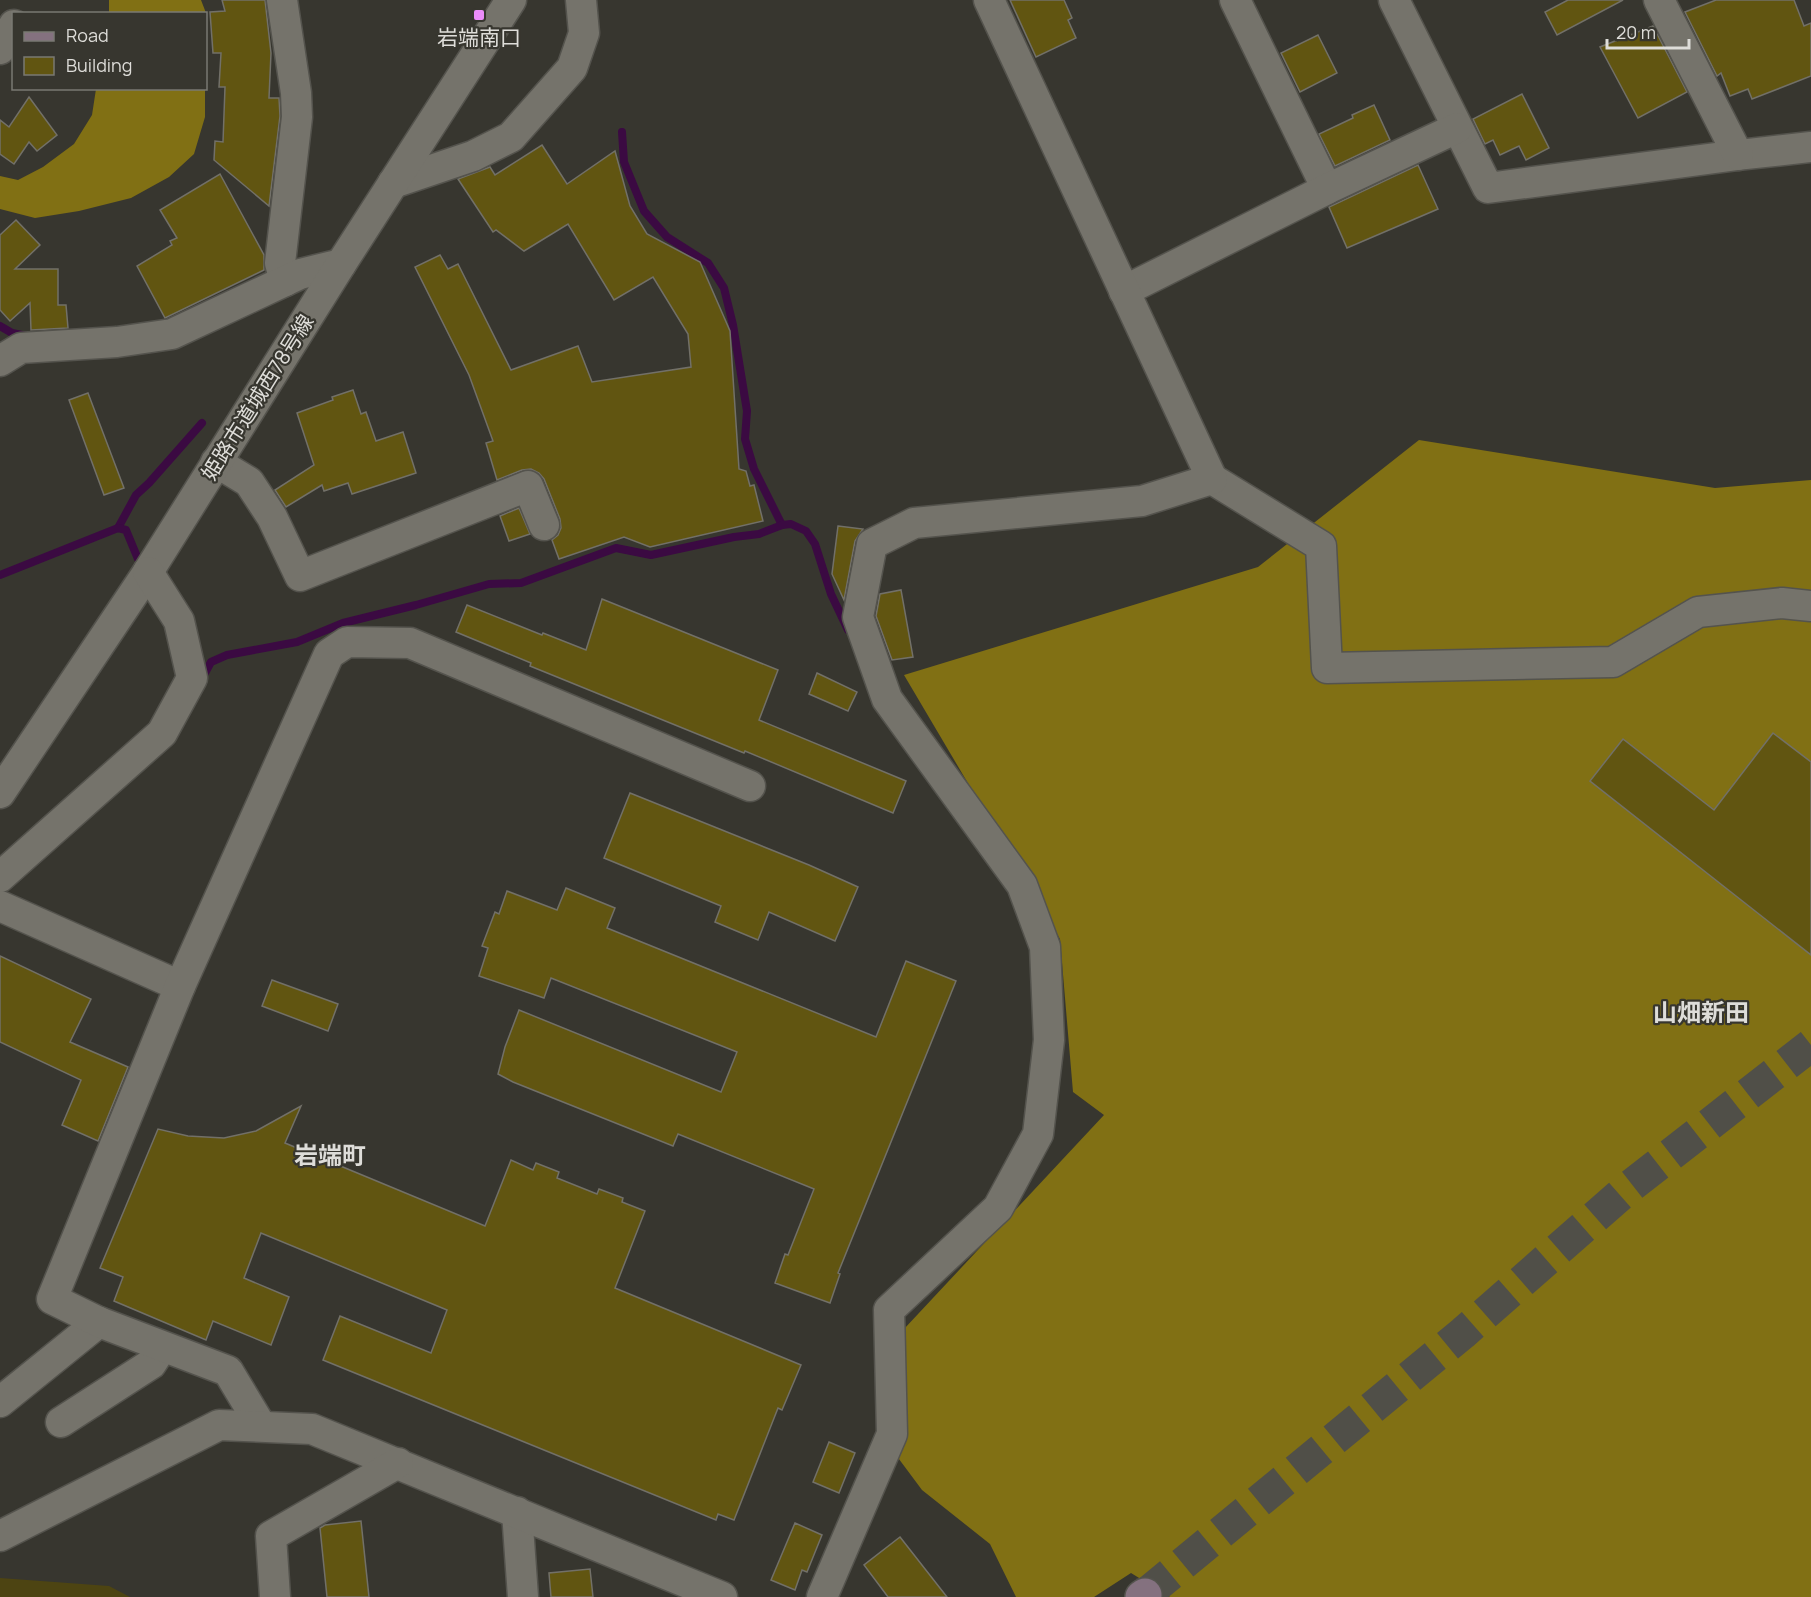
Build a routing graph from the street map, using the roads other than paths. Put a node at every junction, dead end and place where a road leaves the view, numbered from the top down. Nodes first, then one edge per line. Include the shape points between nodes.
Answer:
1 (282, 0) edge
2 (512, 0) edge
3 (581, 0) edge
4 (989, 0) edge
5 (1235, 0) edge
6 (1394, 0) edge
7 (1659, 0) edge
8 (12, 28) edge
9 (0, 49) edge
10 (1457, 128) junction
11 (1811, 147) edge
12 (1738, 154) junction
13 (393, 183) junction
14 (1327, 189) junction
15 (340, 264) junction
16 (285, 281) junction
17 (1124, 291) junction
18 (7, 349) edge
19 (216, 462) junction
20 (1212, 479) junction
21 (544, 525) dead end
22 (148, 572) junction
23 (1811, 606) edge
24 (750, 786) dead end
25 (0, 791) edge
26 (0, 877) edge
27 (0, 906) edge
28 (180, 986) junction
29 (99, 1322) junction
30 (162, 1347) junction
31 (0, 1402) edge
32 (61, 1422) dead end
33 (261, 1426) junction
34 (398, 1463) junction
35 (517, 1512) junction
36 (0, 1536) edge
37 (275, 1597) edge
38 (523, 1597) edge
39 (722, 1597) edge
40 (822, 1597) edge

1 - 16 street via 297,117 280,263
2 - 13 street, 姫路市道城西78号線
3 - 13 street via 584,33 572,68 511,137 473,156
4 - 17 street
5 - 14 street
6 - 10 street
7 - 12 street
8 - 9 street
10 - 12 street via 1488,188
10 - 14 street
11 - 12 street
13 - 15 street, 姫路市道城西78号線
14 - 17 street
15 - 16 street
15 - 19 street, 姫路市道城西78号線
16 - 18 street via 172,334
17 - 20 street
19 - 21 street via 249,482 272,517 300,576 528,486
19 - 22 street, 姫路市道城西78号線
20 - 23 street via 1321,546 1327,668 1613,662 1698,612 1782,603
20 - 40 street via 1142,501 914,524 872,544 858,617 887,699 1022,885 1045,947 1050,1040 1038,1134 998,1208 889,1310 892,1434
22 - 25 street, 姫路市道城西78号線
22 - 26 street via 179,621 192,678 162,733
24 - 28 street via 410,643 347,642 329,654
27 - 28 street
28 - 29 street via 52,1299
29 - 30 street
29 - 31 street
30 - 32 street via 151,1364
30 - 33 street via 228,1371
33 - 34 street via 312,1429
33 - 36 street via 219,1425
34 - 35 street
34 - 37 street via 271,1536
35 - 38 street
35 - 39 street

